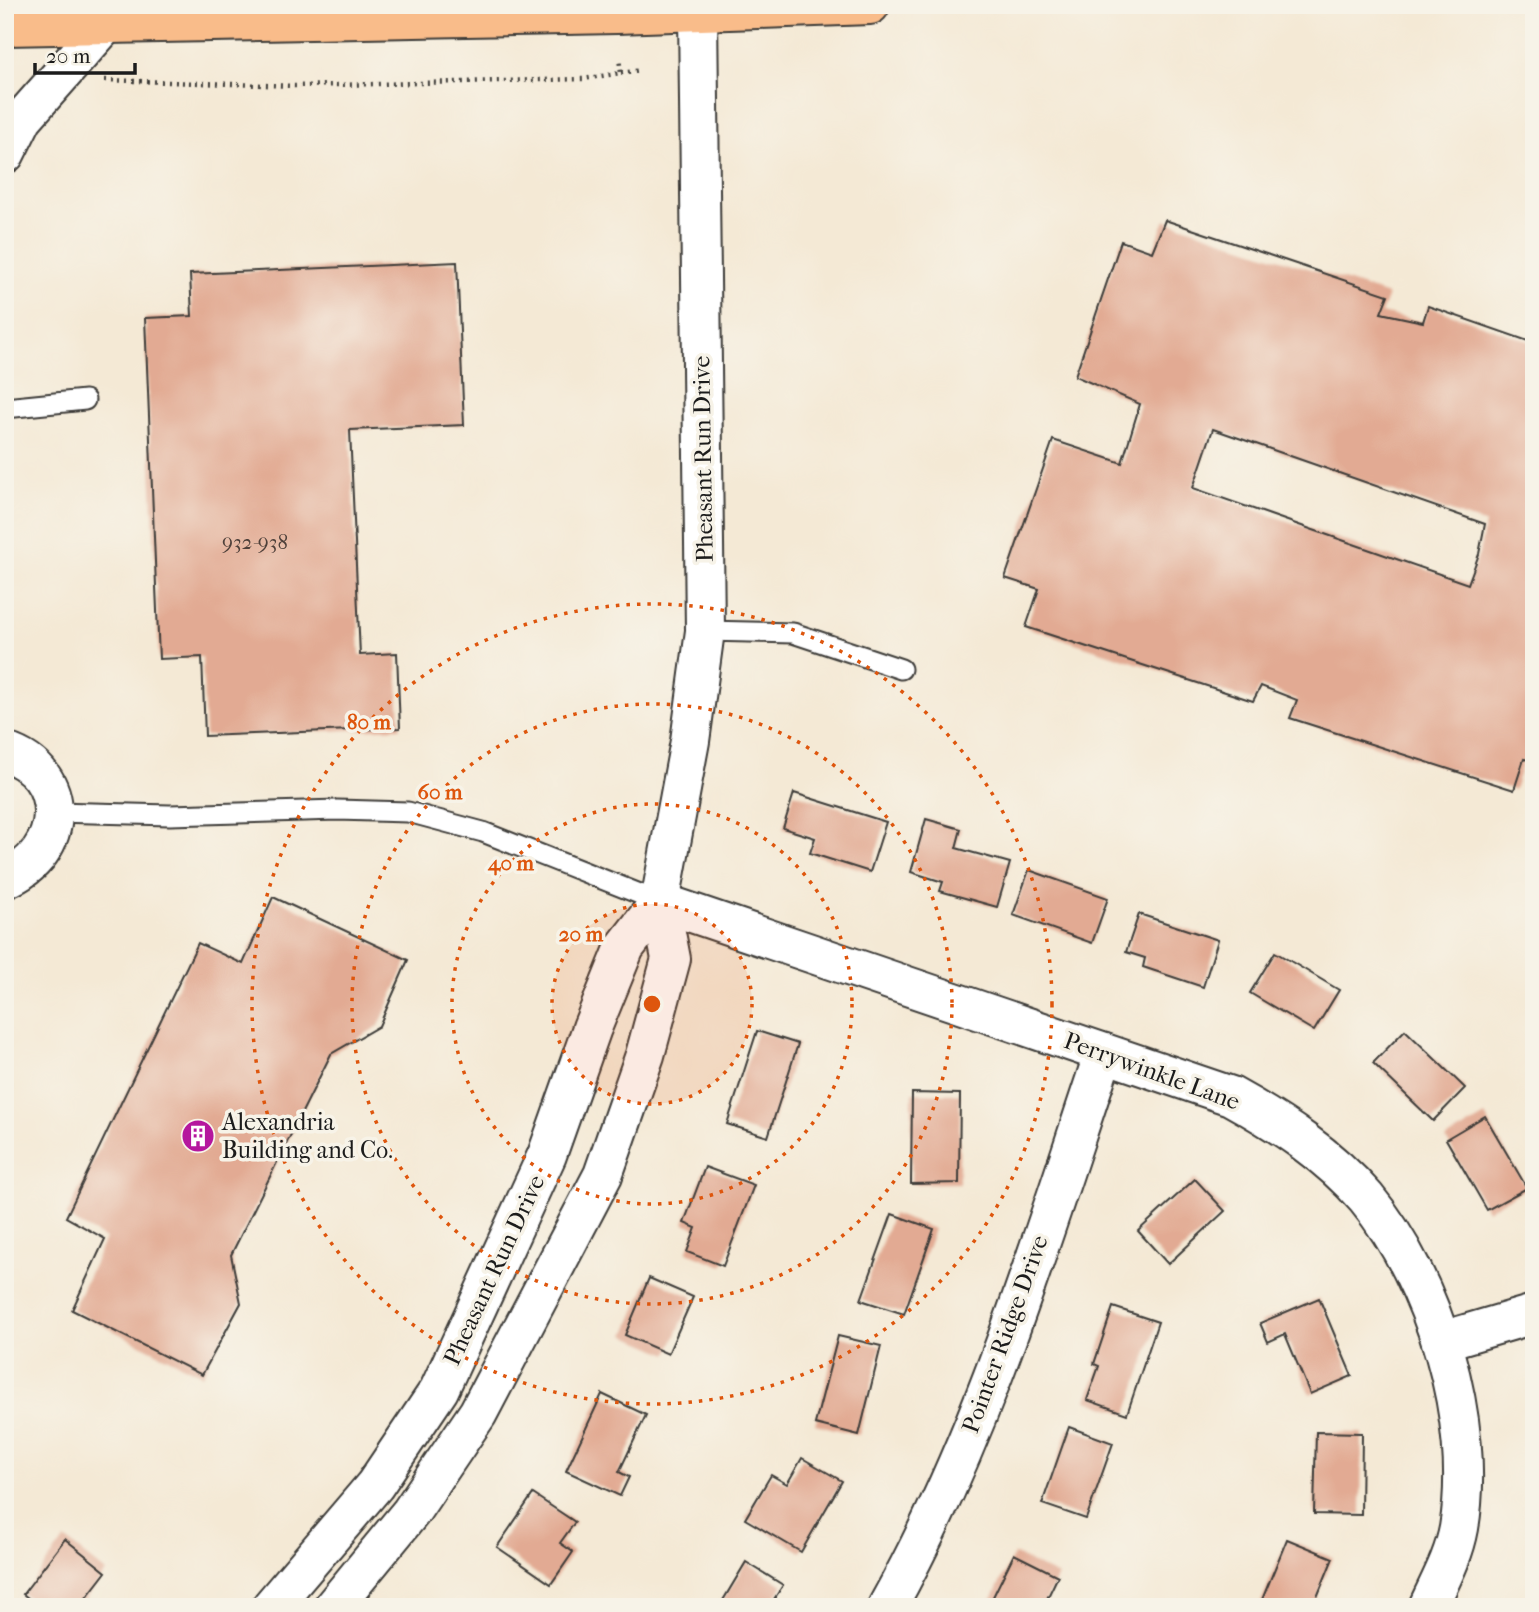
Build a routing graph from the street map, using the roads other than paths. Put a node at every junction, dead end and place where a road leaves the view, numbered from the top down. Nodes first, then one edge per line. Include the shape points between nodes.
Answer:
1 (870, 5) edge
2 (698, 12) junction
3 (107, 23) junction
4 (5, 26) edge
5 (5, 154) edge
6 (85, 400) dead end
7 (5, 408) edge
8 (705, 631) junction
9 (901, 669) dead end
10 (5, 752) edge
11 (54, 812) junction
12 (5, 879) edge
13 (660, 902) junction
14 (1104, 1053) junction
15 (1534, 1314) edge
16 (1442, 1341) junction
17 (271, 1607) edge
18 (333, 1607) edge
19 (887, 1607) edge
20 (1428, 1607) edge

1 - 2 main road
2 - 3 main road
2 - 8 street, Pheasant Run Drive
3 - 4 main road
3 - 5 street via 23,118
6 - 7 lane
8 - 9 lane via 793,633
8 - 13 street, Pheasant Run Drive
10 - 11 street via 38,772
11 - 12 street via 52,830 40,855
11 - 13 lane via 408,813 483,832
13 - 14 street, Perrywinkle Lane
13 - 17 street, Pheasant Run Drive via 625,947 547,1155 439,1390 375,1485
13 - 18 street, Pheasant Run Drive via 671,959 645,1055 603,1175 478,1413 411,1512
14 - 16 street, Perrywinkle Lane via 1231,1096 1281,1124 1326,1160 1365,1198 1397,1242 1422,1287
14 - 19 street, Pointer Ridge Drive via 1000,1359 919,1549
15 - 16 street
16 - 20 street, Perrywinkle Lane via 1460,1426 1461,1504 1459,1529

